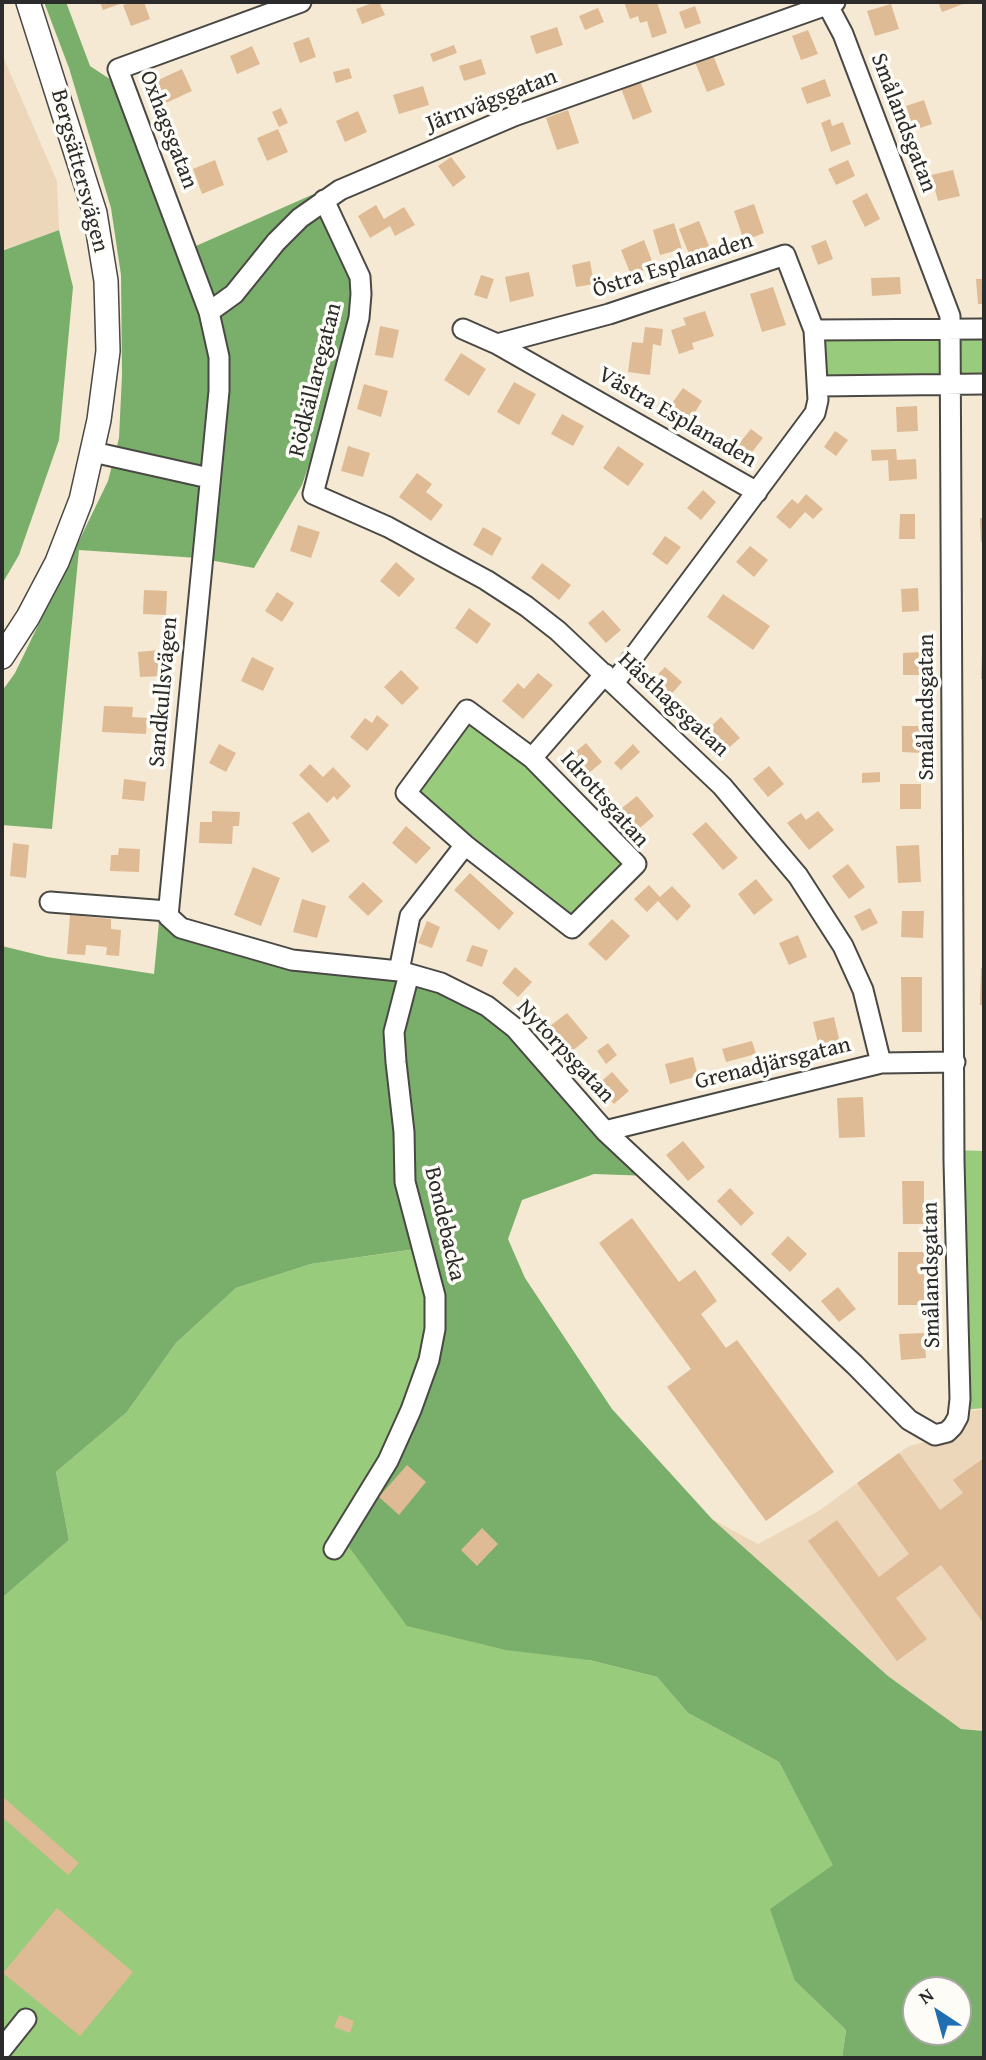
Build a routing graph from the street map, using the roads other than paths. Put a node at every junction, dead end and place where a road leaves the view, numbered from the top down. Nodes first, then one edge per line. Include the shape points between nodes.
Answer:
1 (28, 2) edge
2 (301, 2) edge
3 (830, 3) edge
4 (324, 200) junction
5 (209, 312) junction
6 (463, 329) dead end
7 (984, 329) edge
8 (814, 330) junction
9 (950, 330) junction
10 (497, 344) junction
11 (984, 384) edge
12 (950, 385) junction
13 (818, 386) junction
14 (93, 452) junction
15 (209, 478) junction
16 (757, 492) junction
17 (313, 494) joint
18 (2, 657) edge
19 (610, 679) junction
20 (532, 758) junction
21 (465, 845) junction
22 (50, 902) dead end
23 (168, 911) junction
24 (404, 972) junction
25 (955, 1062) junction
26 (881, 1063) junction
27 (605, 1131) junction
28 (947, 1432) joint
29 (334, 1549) dead end
30 (26, 2020) dead end
31 (2, 2049) edge

1 - 14 street, Bergsättersvägen via 102,244 108,351
2 - 5 street, Oxhagsgatan via 118,69
3 - 4 street, Järnvägsgatan via 514,116
3 - 9 street, Smålandsgatan via 950,316
4 - 5 street, Järnvägsgatan via 276,242 234,294
4 - 17 street, Rödkällaregatan via 360,277 361,293 359,318
5 - 15 street, Sandkullsvägen via 220,374
6 - 10 street, Västra Esplanaden
7 - 9 street
8 - 9 street
8 - 10 street, Östra Esplanaden via 785,255 609,314
8 - 13 street, Västra Esplanaden
9 - 12 street, Smålandsgatan
10 - 16 street, Västra Esplanaden
11 - 12 street
12 - 13 street
12 - 25 street, Smålandsgatan
13 - 16 street, Västra Esplanaden via 815,412
14 - 15 street
14 - 18 street, Bergsättersvägen via 57,562
15 - 23 street, Sandkullsvägen
16 - 19 street, Idrottsgatan
17 - 19 street, Hästhagsgatan via 364,515 486,580 558,631
19 - 20 street, Idrottsgatan
19 - 26 street, Hästhagsgatan via 722,786 798,876 843,946 863,990
20 - 21 street, Idrottsgatan via 467,710 406,793
20 - 21 street, Idrottsgatan via 636,864 572,928
21 - 24 street via 410,916
22 - 23 street
23 - 24 street, Nytorpsgatan via 172,922 181,928 292,960
24 - 27 street, Nytorpsgatan via 463,992 506,1020
24 - 29 street, Bondebacka via 394,1032 405,1182 429,1265 435,1329 429,1360 388,1461
25 - 26 street, Grenadjärsgatan
25 - 28 street, Smålandsgatan via 960,1399 958,1416
26 - 27 street, Grenadjärsgatan
27 - 28 street, Nytorpsgatan via 909,1420 935,1435
30 - 31 street

